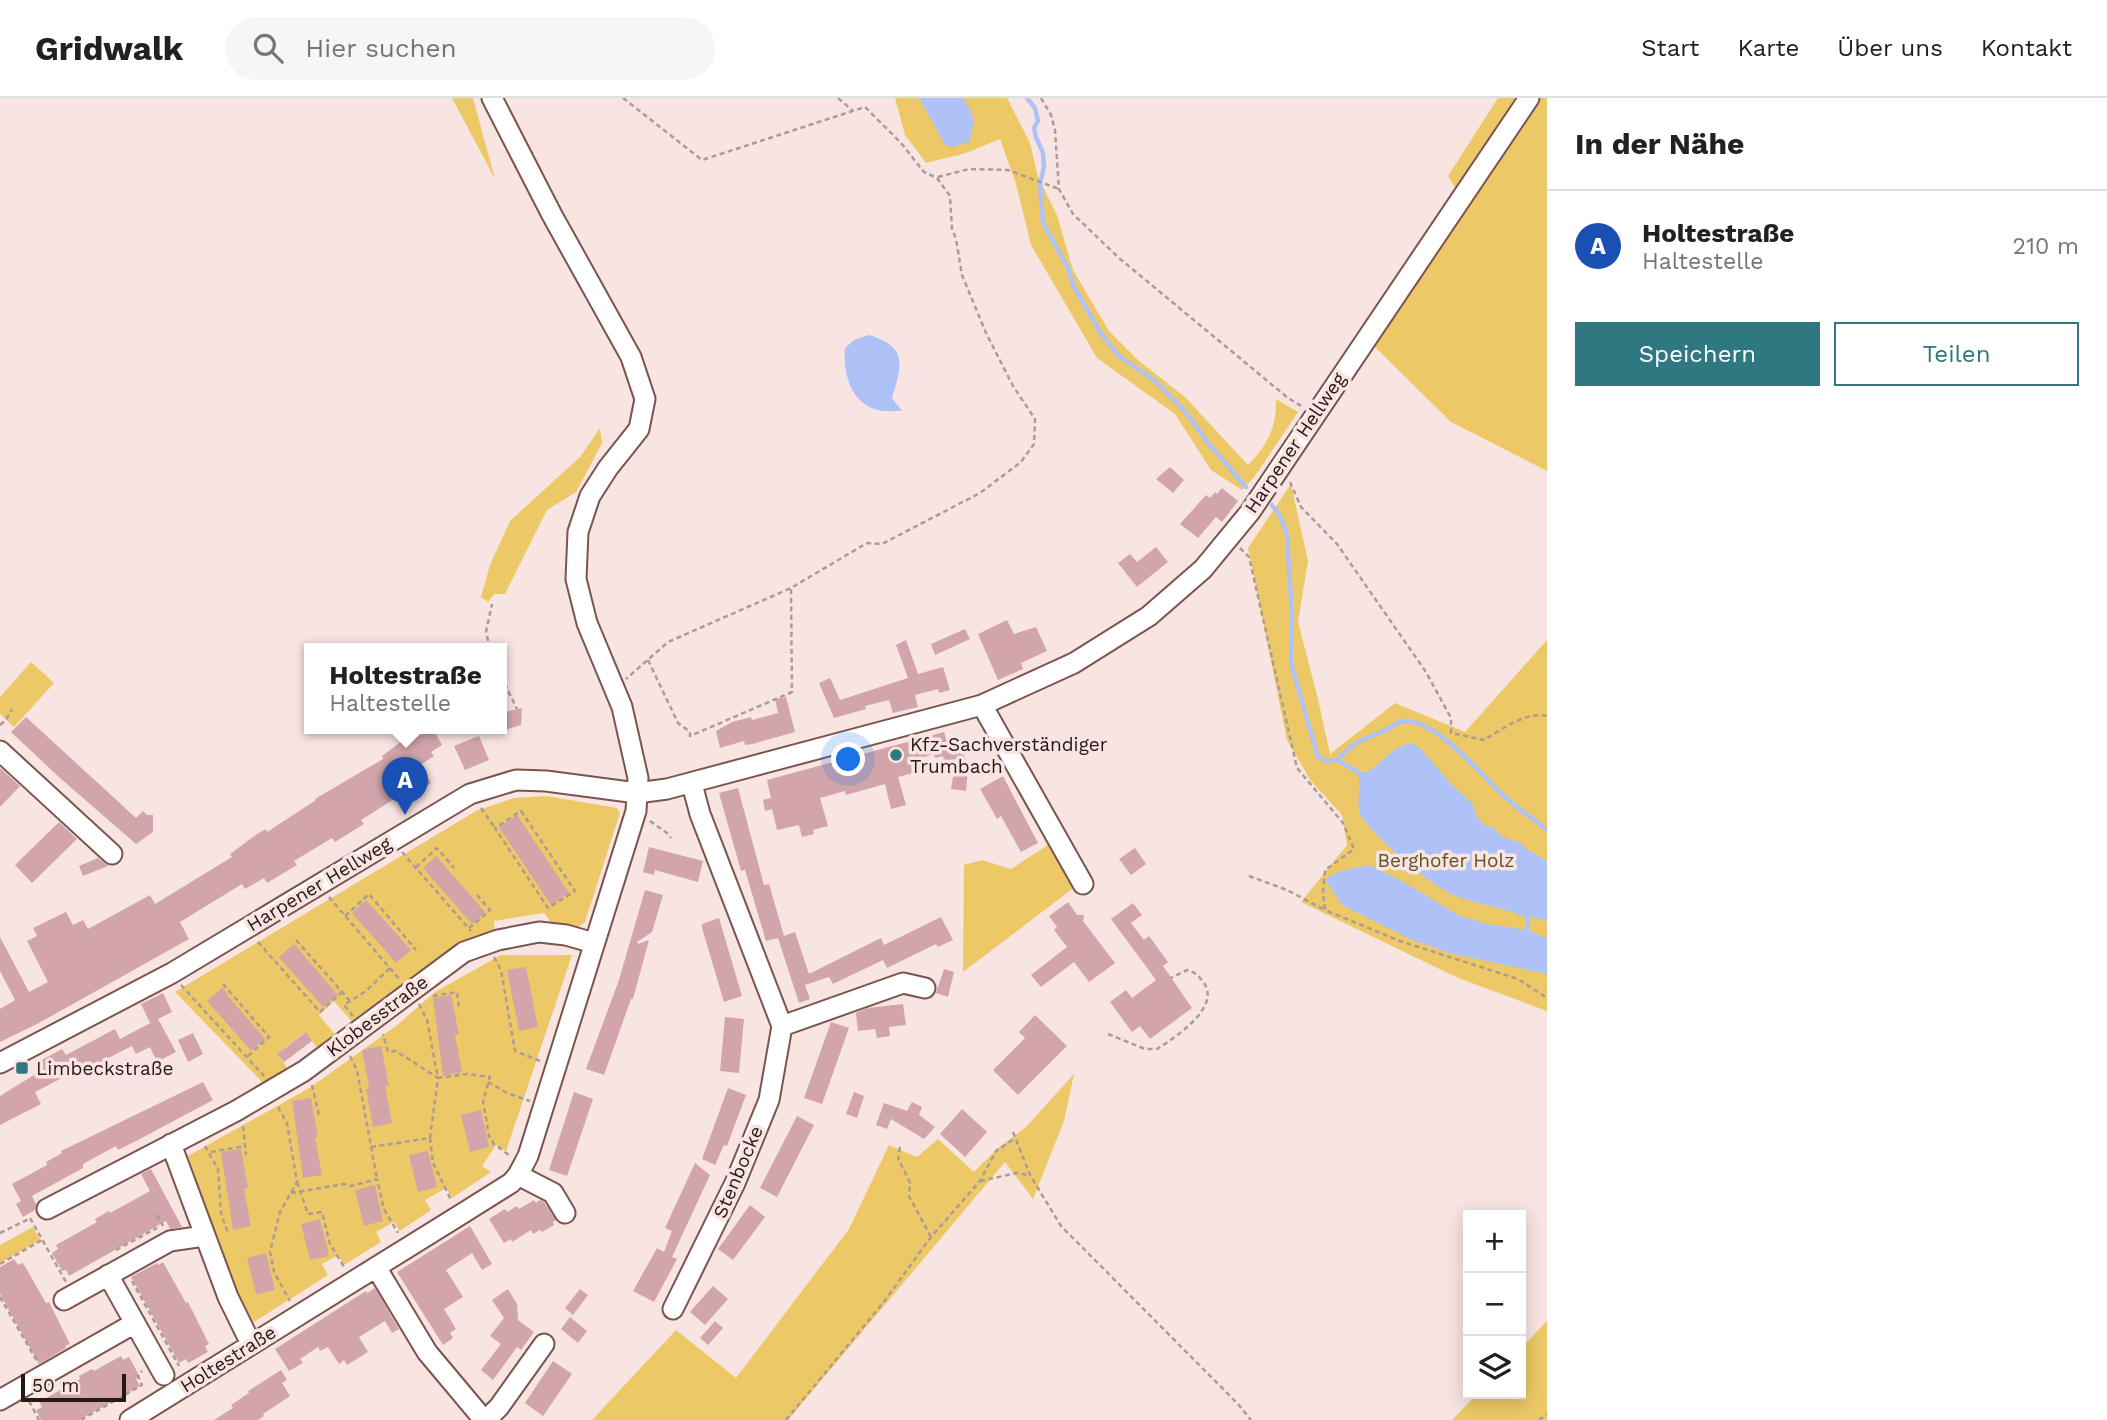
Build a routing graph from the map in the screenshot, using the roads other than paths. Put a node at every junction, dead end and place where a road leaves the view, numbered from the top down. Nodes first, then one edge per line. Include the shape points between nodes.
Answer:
1 (492, 98) edge
2 (1529, 98) edge
3 (982, 705) junction
4 (0, 751) edge
5 (692, 784) junction
6 (638, 793) junction
7 (112, 854) dead end
8 (1083, 884) dead end
9 (594, 943) junction
10 (925, 988) dead end
11 (782, 1026) junction
12 (0, 1063) edge
13 (171, 1144) junction
14 (520, 1170) junction
15 (565, 1213) dead end
16 (38, 1214) road end
17 (204, 1236) junction
18 (376, 1267) junction
19 (108, 1275) junction
20 (69, 1298) road end
21 (673, 1309) dead end
22 (135, 1323) junction
23 (251, 1345) junction
24 (544, 1345) dead end
25 (160, 1369) road end
26 (0, 1400) edge
27 (130, 1420) edge
28 (485, 1420) edge

1 - 6 street via 631,357 645,399 639,429 590,496 578,531 576,579 587,623 622,707
2 - 3 street, Harpener Hellweg via 1250,513 1203,569 1149,616 1074,663
3 - 5 street, Harpener Hellweg
3 - 8 street
4 - 7 street
5 - 6 street, Harpener Hellweg
5 - 11 street
6 - 9 street
6 - 12 street, Harpener Hellweg via 516,780 470,794 173,973
9 - 13 street, Klobesstraße via 539,932 464,952 303,1071
9 - 14 street
10 - 11 street via 904,984
11 - 21 street, Stenbocke via 769,1100 735,1184
13 - 16 street, Klobesstraße
13 - 17 street
14 - 15 street via 553,1193
14 - 18 street, Holtestraße via 511,1183
17 - 19 street via 170,1241
17 - 23 street
18 - 23 street, Holtestraße
18 - 28 street via 427,1352
19 - 20 street
19 - 22 street
22 - 25 street
22 - 26 street
23 - 27 street, Holtestraße
24 - 28 street via 499,1408

